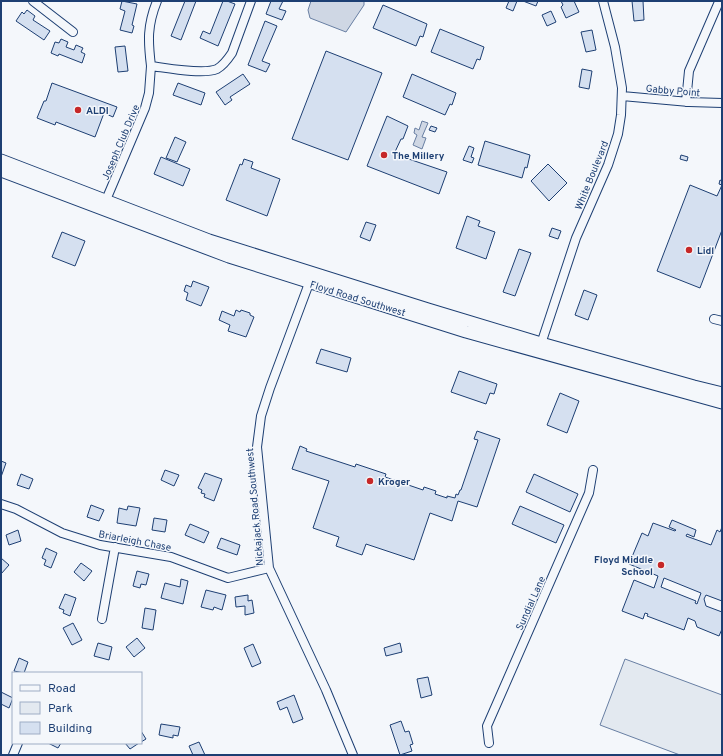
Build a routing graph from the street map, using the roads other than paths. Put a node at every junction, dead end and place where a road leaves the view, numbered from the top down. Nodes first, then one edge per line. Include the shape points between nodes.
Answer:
1 (33, 1) edge
2 (157, 1) edge
3 (251, 1) edge
4 (603, 1) edge
5 (716, 4) edge
6 (73, 32) dead end
7 (151, 66) junction
8 (622, 96) junction
9 (686, 102) junction
10 (722, 103) edge
11 (1, 160) edge
12 (1, 171) edge
13 (106, 200) junction
14 (311, 278) junction
15 (540, 347) junction
16 (722, 392) edge
17 (722, 403) edge
18 (593, 470) dead end
19 (1, 504) edge
20 (115, 546) junction
21 (269, 568) junction
22 (102, 619) dead end
23 (489, 743) dead end
24 (18, 744) edge
25 (13, 755) edge
26 (353, 755) edge

1 - 6 street
2 - 7 street, Joseph Club Drive via 149,25
3 - 7 street via 232,53 224,65 203,72
4 - 8 street, White Boulevard via 615,48
5 - 9 street via 689,71
7 - 13 street, Joseph Club Drive via 145,108
8 - 9 street, Gabby Point
8 - 15 street, White Boulevard via 618,134 608,165 576,238
9 - 10 street, Gabby Point
11 - 13 main road, Floyd Road Southwest
12 - 14 main road, Floyd Road Southwest via 229,257
13 - 14 main road, Floyd Road Southwest
14 - 15 main road, Floyd Road Southwest
14 - 21 street, Nickajack Road Southwest via 261,416 258,447
15 - 16 main road, Floyd Road Southwest
15 - 17 main road, Floyd Road Southwest
18 - 23 street, Sundial Lane via 589,493 487,726
19 - 20 street, Briarleigh Chase via 62,533 100,545
20 - 21 street, Briarleigh Chase via 170,557 228,578
20 - 22 street
21 - 26 street, Nickajack Road Southwest via 326,690
24 - 25 street

